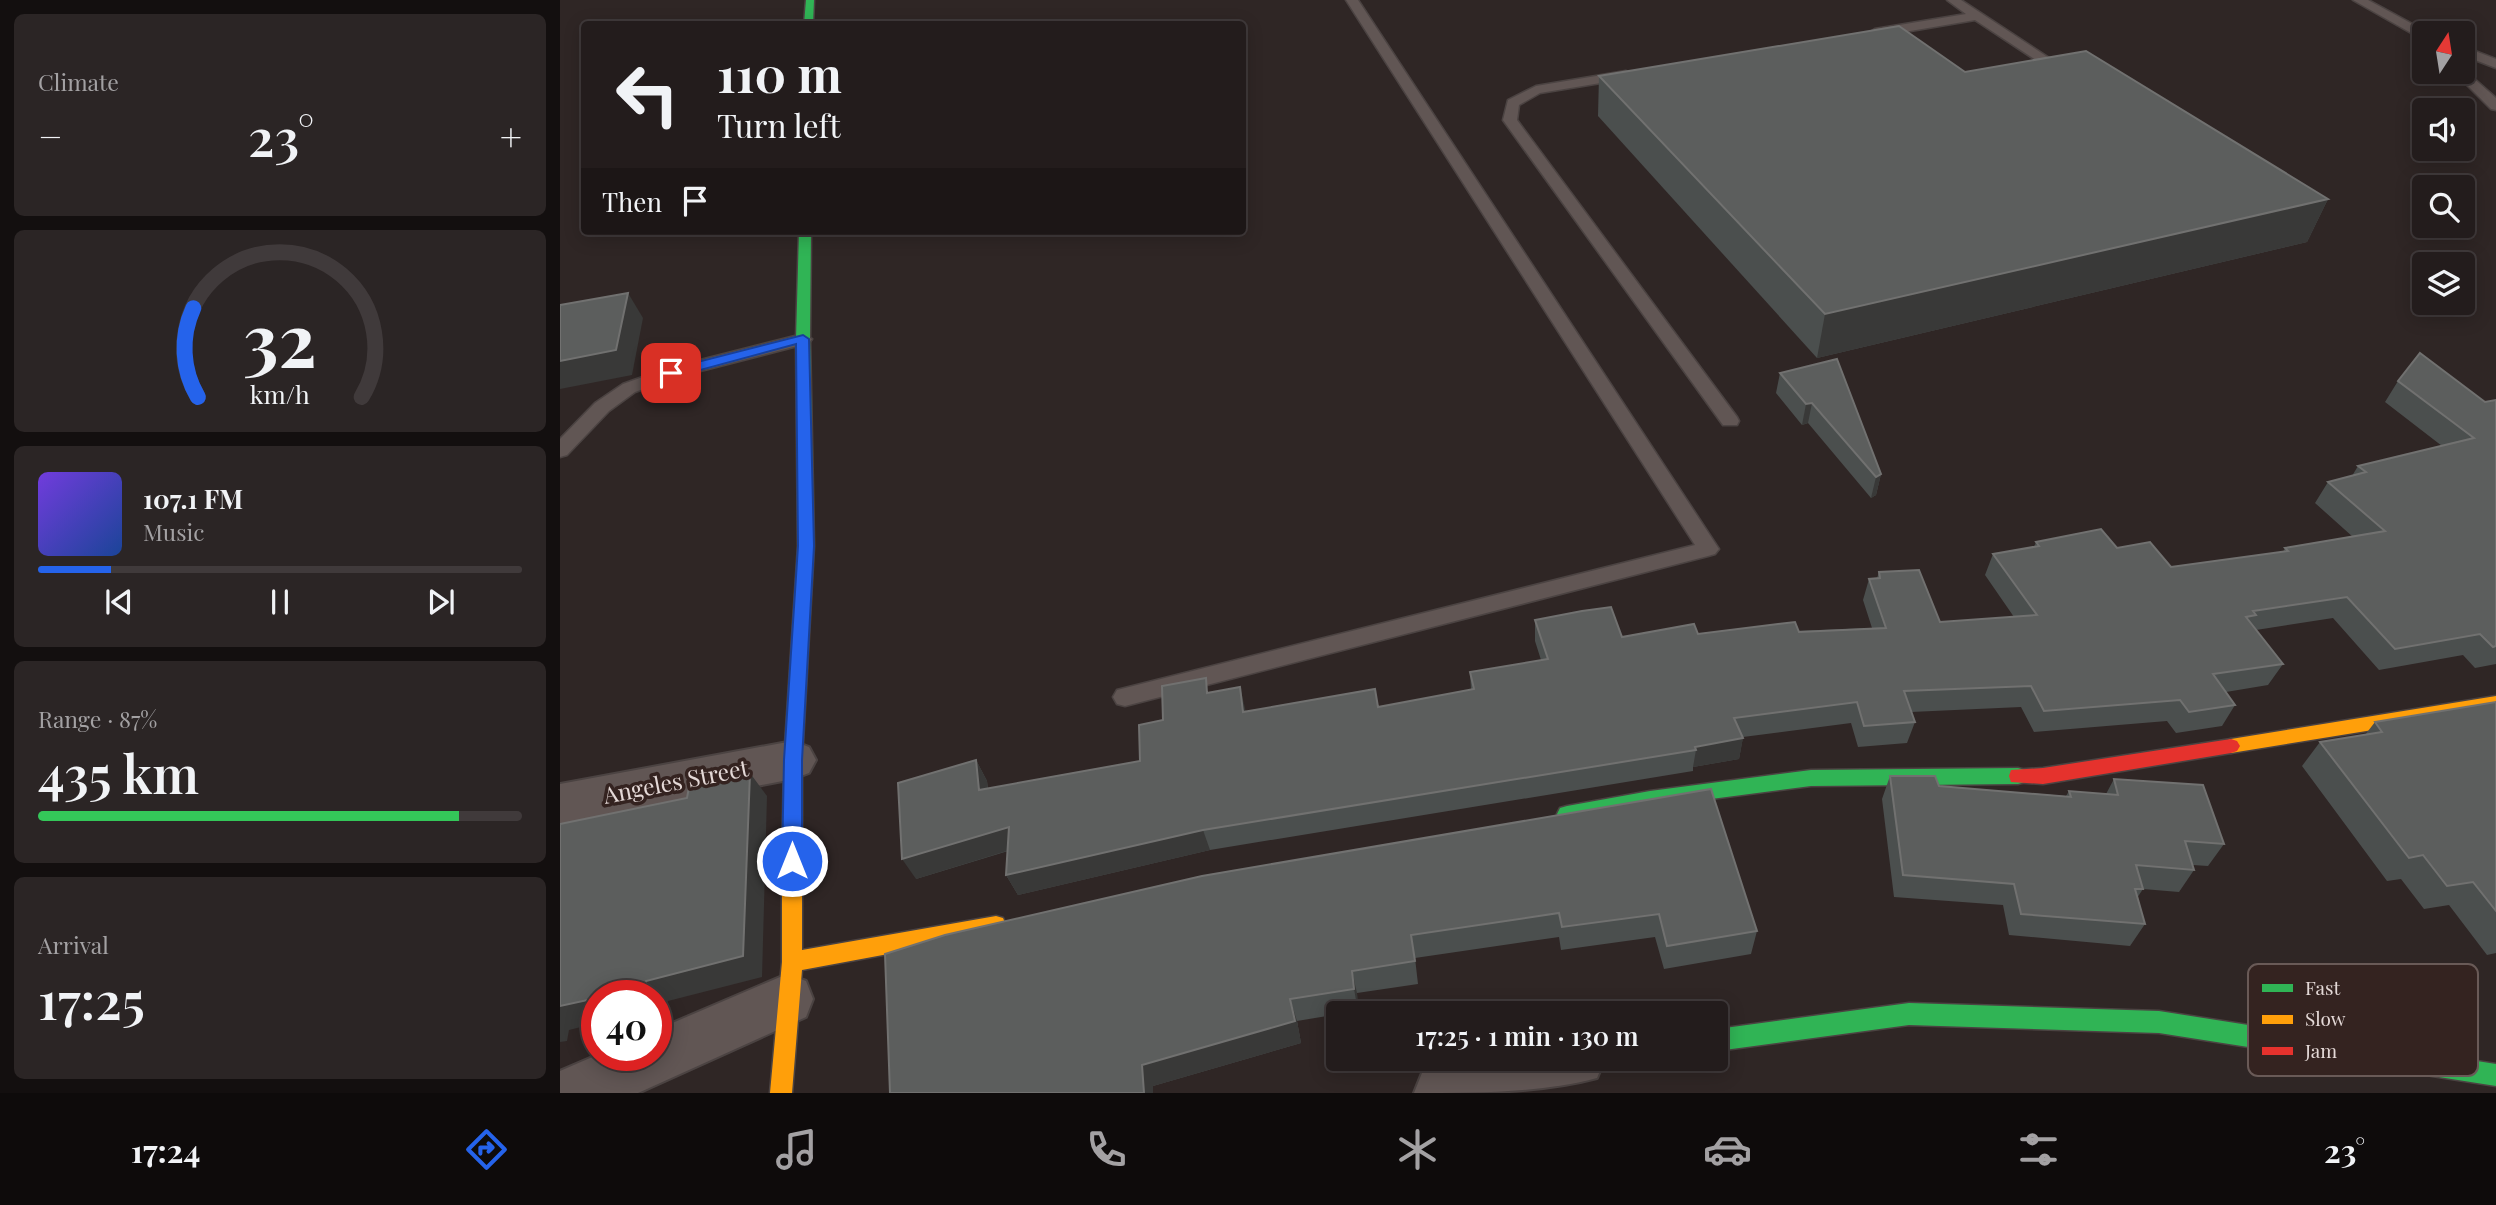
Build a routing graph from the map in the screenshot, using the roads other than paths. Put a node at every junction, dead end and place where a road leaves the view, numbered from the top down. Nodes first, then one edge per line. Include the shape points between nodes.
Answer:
1 (810, 0) edge
2 (1352, 0) edge
3 (1953, 0) edge
4 (2359, 0) edge
5 (1977, 16) junction
6 (809, 21) edge
7 (2412, 29) edge
8 (1867, 34) edge
9 (2475, 55) edge
10 (2496, 64) edge
11 (1646, 71) edge
12 (2080, 82) edge
13 (2474, 84) edge
14 (2496, 106) edge
15 (805, 235) edge
16 (803, 339) junction
17 (1730, 421) dead end
18 (560, 451) edge
19 (1125, 697) dead end
20 (2496, 703) edge
21 (793, 760) junction
22 (560, 804) edge
23 (1555, 817) edge
24 (1018, 920) edge
25 (790, 980) junction
26 (2248, 1037) edge
27 (1728, 1039) edge
28 (1518, 1071) edge
29 (2478, 1072) edge
30 (2496, 1075) edge
31 (575, 1093) edge
32 (781, 1093) edge
33 (1442, 1093) edge

1 - 6 street
2 - 19 lane via 1707,549
3 - 5 lane
4 - 7 lane
5 - 8 lane
5 - 12 lane
9 - 10 lane
11 - 17 lane via 1536,90 1513,103 1510,120
13 - 14 lane
15 - 16 street
16 - 18 lane via 629,388 602,407
16 - 21 street via 806,546
20 - 23 street via 2043,776 1811,778
21 - 22 street, Angeles Street
21 - 25 street
24 - 25 street
25 - 31 street
25 - 32 street
26 - 27 street via 2159,1023 1909,1014
28 - 33 street
29 - 30 street

